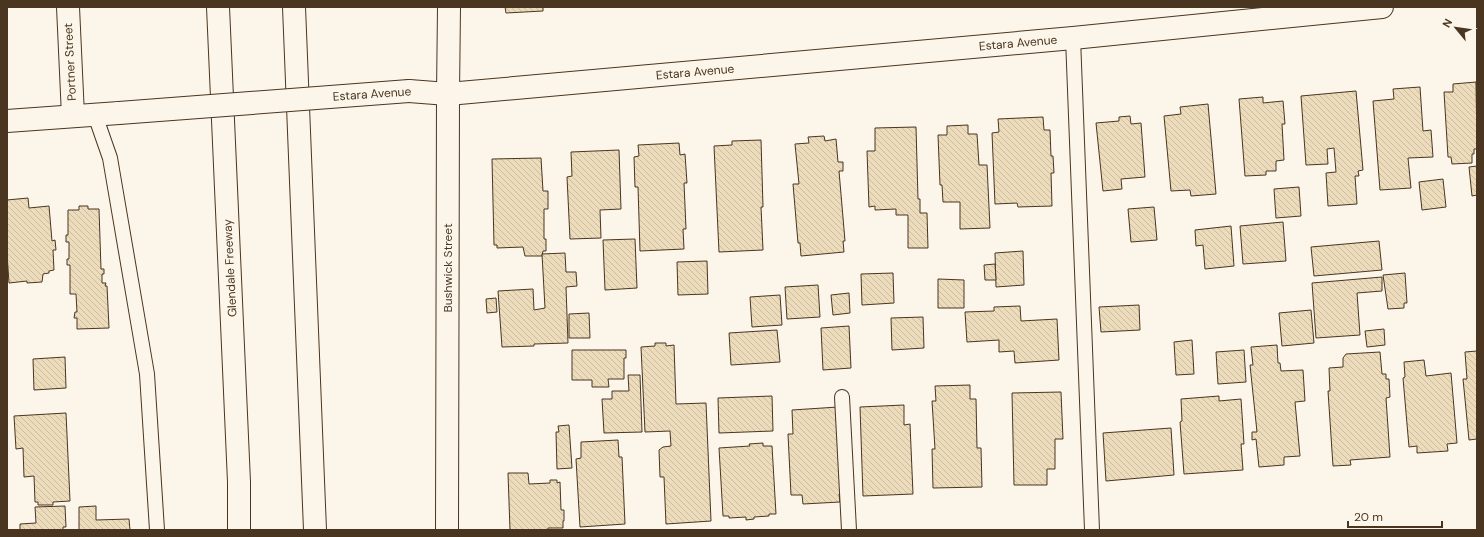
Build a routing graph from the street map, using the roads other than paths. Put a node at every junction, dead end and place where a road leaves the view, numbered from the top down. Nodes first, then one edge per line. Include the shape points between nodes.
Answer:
1 (68, 7) edge
2 (218, 7) edge
3 (294, 7) edge
4 (449, 7) edge
5 (1382, 7) edge
6 (1073, 38) junction
7 (448, 94) junction
8 (95, 115) junction
9 (73, 116) junction
10 (7, 121) edge
11 (842, 397) dead end
12 (157, 530) edge
13 (239, 530) edge
14 (315, 530) edge
15 (448, 530) edge
16 (849, 530) edge
17 (1092, 530) edge

1 - 9 main road, Portner Street
2 - 13 main road, Glendale Freeway
3 - 14 main road
4 - 7 main road, Bushwick Street
5 - 6 main road, Estara Avenue
6 - 7 main road, Estara Avenue
6 - 17 lane
7 - 8 main road, Estara Avenue, bridge via 409,91
7 - 15 main road, Bushwick Street
8 - 9 main road, Estara Avenue
8 - 12 lane via 110,158 147,374
9 - 10 main road, Estara Avenue
11 - 16 lane

